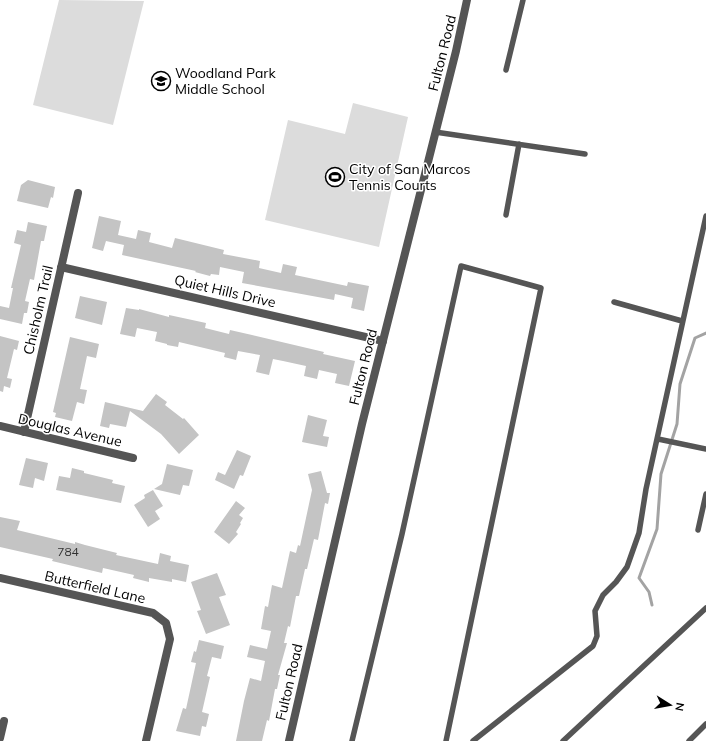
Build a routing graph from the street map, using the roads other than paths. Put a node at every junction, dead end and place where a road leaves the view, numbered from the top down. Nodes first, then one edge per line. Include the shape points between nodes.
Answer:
1 (467, 0) edge
2 (523, 0) edge
3 (506, 70) dead end
4 (435, 132) junction
5 (519, 144) junction
6 (585, 154) dead end
7 (78, 193) dead end
8 (506, 215) dead end
9 (706, 216) edge
10 (61, 267) junction
11 (614, 302) dead end
12 (682, 321) junction
13 (383, 341) junction
14 (0, 426) edge
15 (24, 432) junction
16 (658, 439) junction
17 (706, 449) edge
18 (133, 458) dead end
19 (706, 494) edge
20 (698, 530) dead end
21 (0, 578) edge
22 (706, 608) edge
23 (4, 721) dead end
24 (706, 724) edge
25 (0, 738) edge
26 (146, 741) edge
27 (289, 741) edge
28 (352, 741) edge
29 (446, 741) edge
30 (473, 741) edge
31 (563, 741) edge
32 (689, 741) edge

1 - 4 street, Fulton Road
2 - 3 lane
4 - 5 lane
4 - 13 street, Fulton Road
5 - 6 lane
5 - 8 lane
7 - 10 street, Chisholm Trail
9 - 12 lane
10 - 13 street, Quiet Hills Drive
10 - 15 street, Chisholm Trail
11 - 12 lane
12 - 16 lane
13 - 27 street, Fulton Road
14 - 15 street, Douglas Avenue
15 - 18 street, Douglas Avenue
16 - 17 lane
16 - 30 lane via 639,533 627,567 603,595 595,611 597,636 593,646
19 - 20 lane
21 - 26 street, Butterfield Lane via 153,614 166,623 170,639
22 - 31 lane
23 - 25 street
24 - 32 lane
28 - 29 lane via 402,534 461,266 541,288

